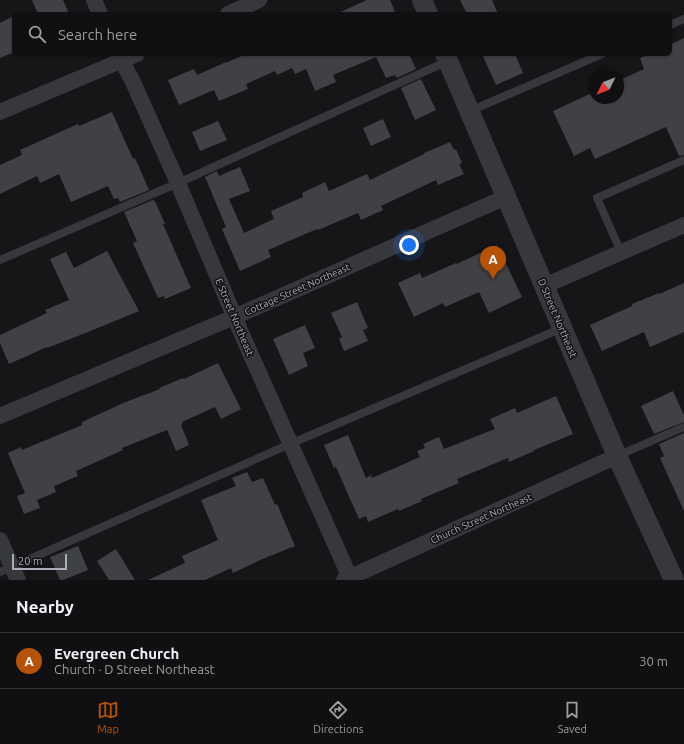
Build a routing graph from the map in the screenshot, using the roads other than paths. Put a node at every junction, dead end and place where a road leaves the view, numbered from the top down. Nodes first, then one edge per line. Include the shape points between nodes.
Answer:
1 (94, 0) edge
2 (260, 0) edge
3 (422, 0) edge
4 (99, 12) edge
5 (233, 12) edge
6 (427, 12) edge
7 (684, 19) edge
8 (672, 24) edge
9 (597, 56) edge
10 (120, 57) edge
11 (446, 57) edge
12 (469, 111) junction
13 (0, 112) edge
14 (684, 160) edge
15 (178, 183) junction
16 (506, 197) junction
17 (684, 225) edge
18 (621, 252) junction
19 (0, 260) edge
20 (544, 286) junction
21 (234, 317) junction
22 (562, 328) junction
23 (0, 416) edge
24 (684, 427) edge
25 (290, 444) junction
26 (617, 456) junction
27 (0, 540) edge
28 (10, 573) edge
29 (348, 579) edge
30 (674, 580) edge

1 - 4 street
2 - 5 street
3 - 6 street
7 - 8 lane
9 - 12 lane
10 - 13 street
10 - 15 street, E Street Northeast
11 - 12 street, D Street Northeast
11 - 15 lane
12 - 16 street, D Street Northeast
14 - 18 lane via 597,198
15 - 19 lane
15 - 21 street, E Street Northeast
16 - 20 street, D Street Northeast
16 - 21 street, Cottage Street Northeast
17 - 18 street
18 - 20 street
20 - 22 street, D Street Northeast
21 - 23 street, Cottage Street Northeast
21 - 25 street, E Street Northeast
22 - 25 lane
22 - 26 street, D Street Northeast
24 - 26 lane
25 - 28 lane
25 - 29 street, E Street Northeast
26 - 29 street, Church Street Northeast
26 - 30 street, D Street Northeast
27 - 28 street

